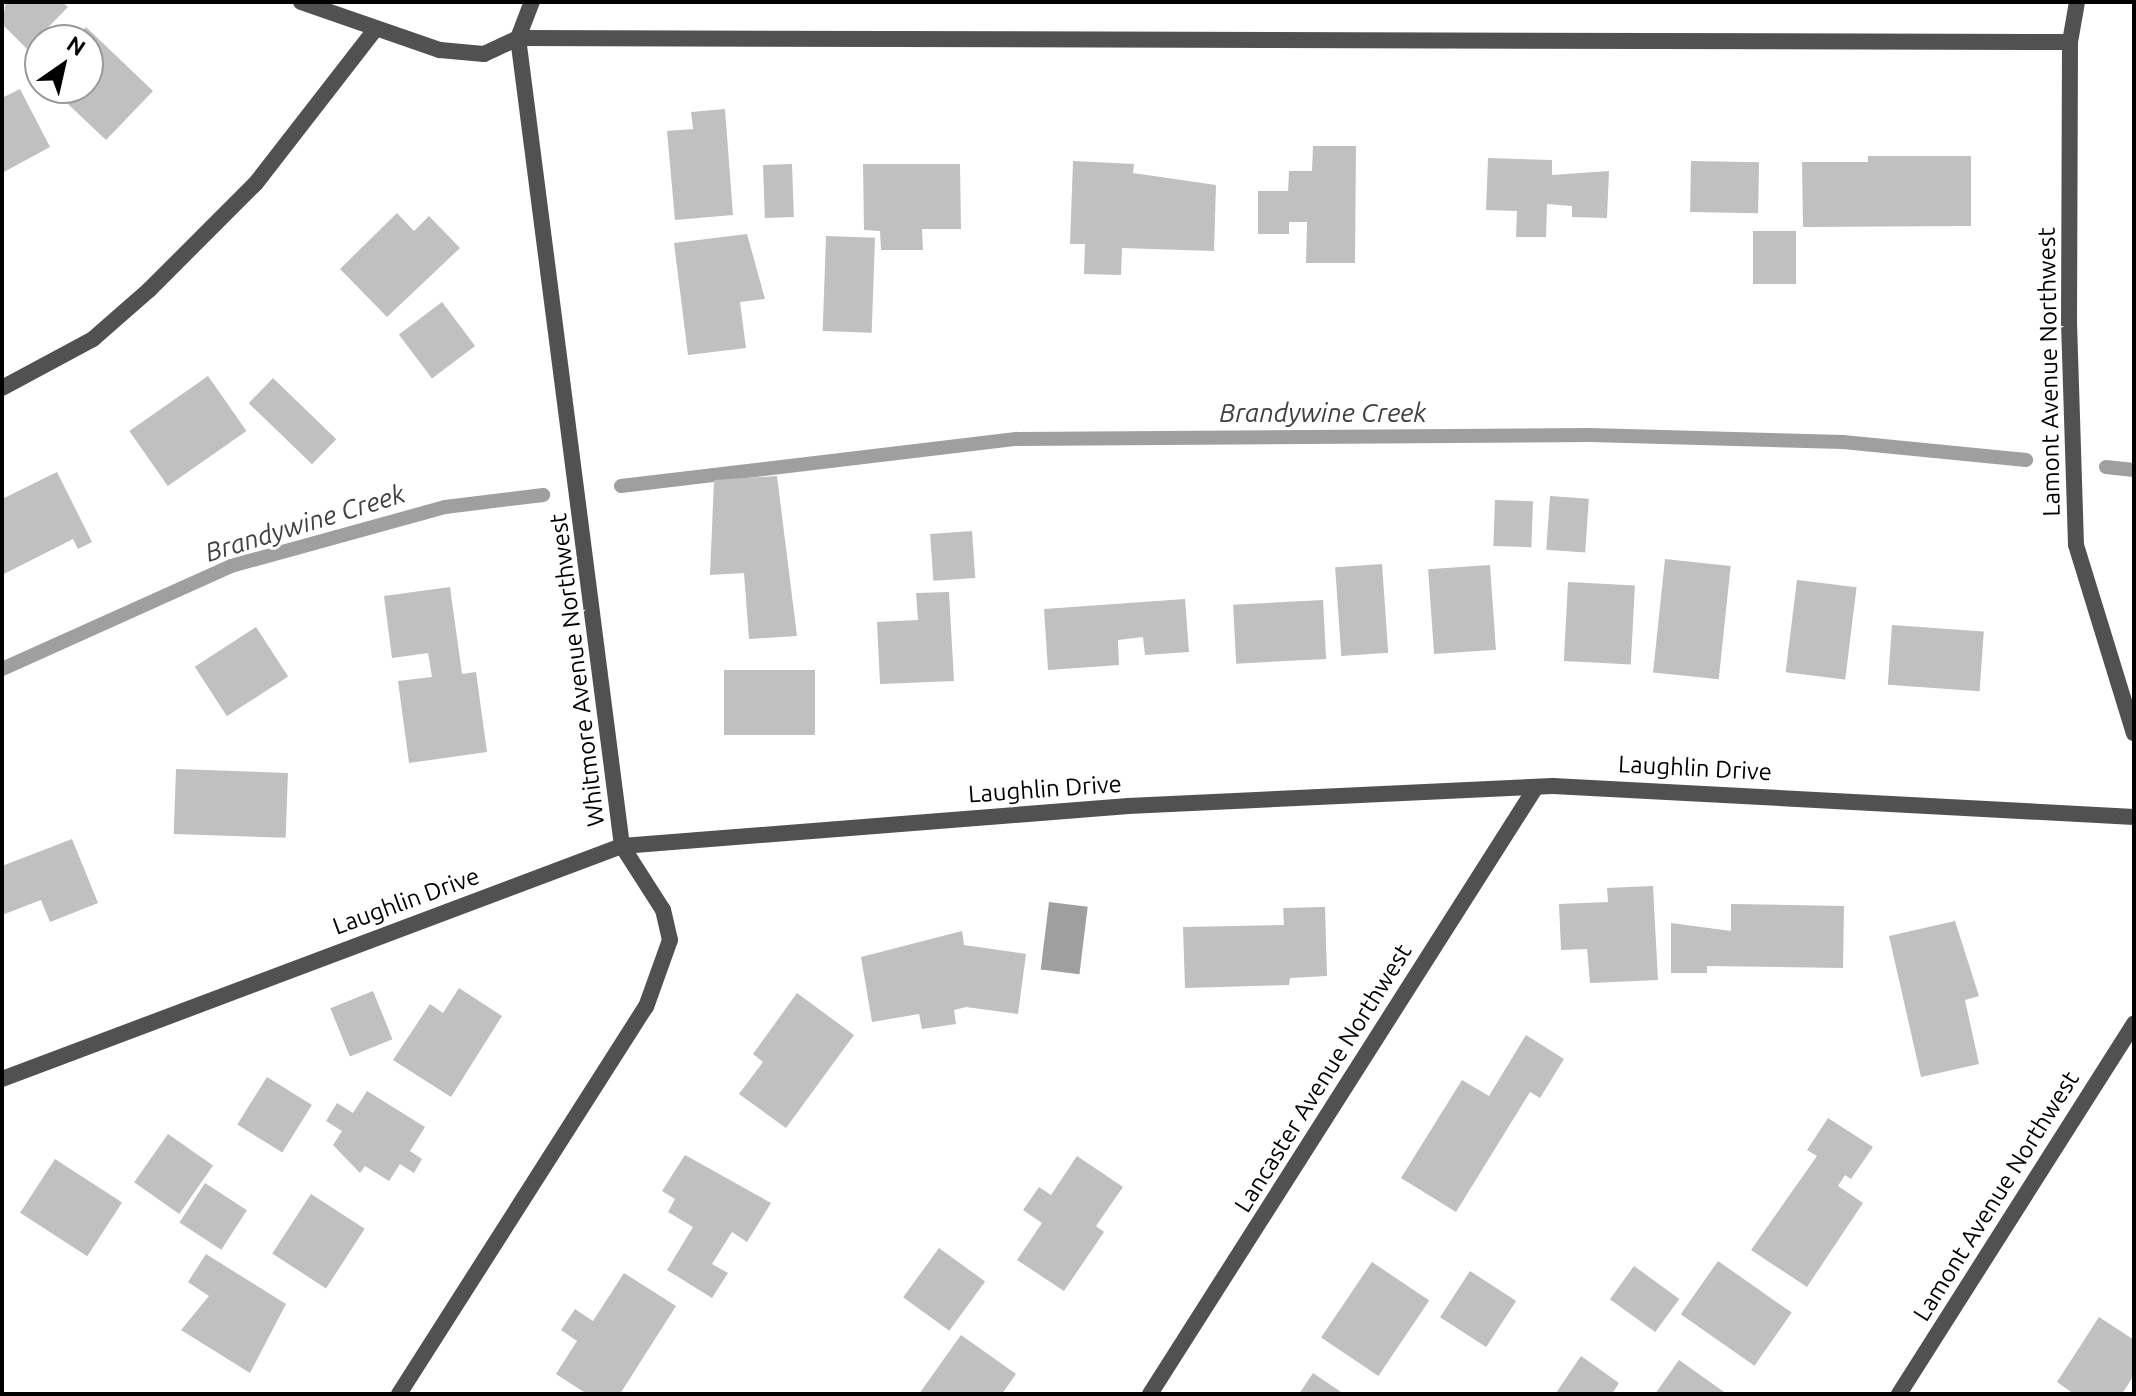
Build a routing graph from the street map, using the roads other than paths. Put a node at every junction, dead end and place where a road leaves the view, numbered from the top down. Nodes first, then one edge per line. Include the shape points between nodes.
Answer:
1 (301, 2) edge
2 (532, 2) edge
3 (2077, 2) edge
4 (374, 31) junction
5 (518, 38) junction
6 (2070, 42) junction
7 (2, 388) edge
8 (2134, 733) edge
9 (1536, 787) junction
10 (2134, 817) edge
11 (622, 846) junction
12 (2134, 1023) edge
13 (2, 1079) edge
14 (399, 1394) edge
15 (1150, 1394) edge
16 (1899, 1394) edge

1 - 4 street
2 - 5 street, Whitmore Avenue Northwest
3 - 6 street, Lamont Avenue Northwest
4 - 5 street via 484,54
4 - 7 street via 256,183 149,290 93,339
5 - 6 street
5 - 11 street, Whitmore Avenue Northwest
6 - 8 street, Lamont Avenue Northwest via 2076,545
9 - 10 street, Laughlin Drive
9 - 11 street, Laughlin Drive via 1128,806
9 - 15 street, Lancaster Avenue Northwest
11 - 13 street, Laughlin Drive
11 - 14 street, Whitmore Avenue Northwest via 663,910 670,940 664,970
12 - 16 street, Lamont Avenue Northwest

